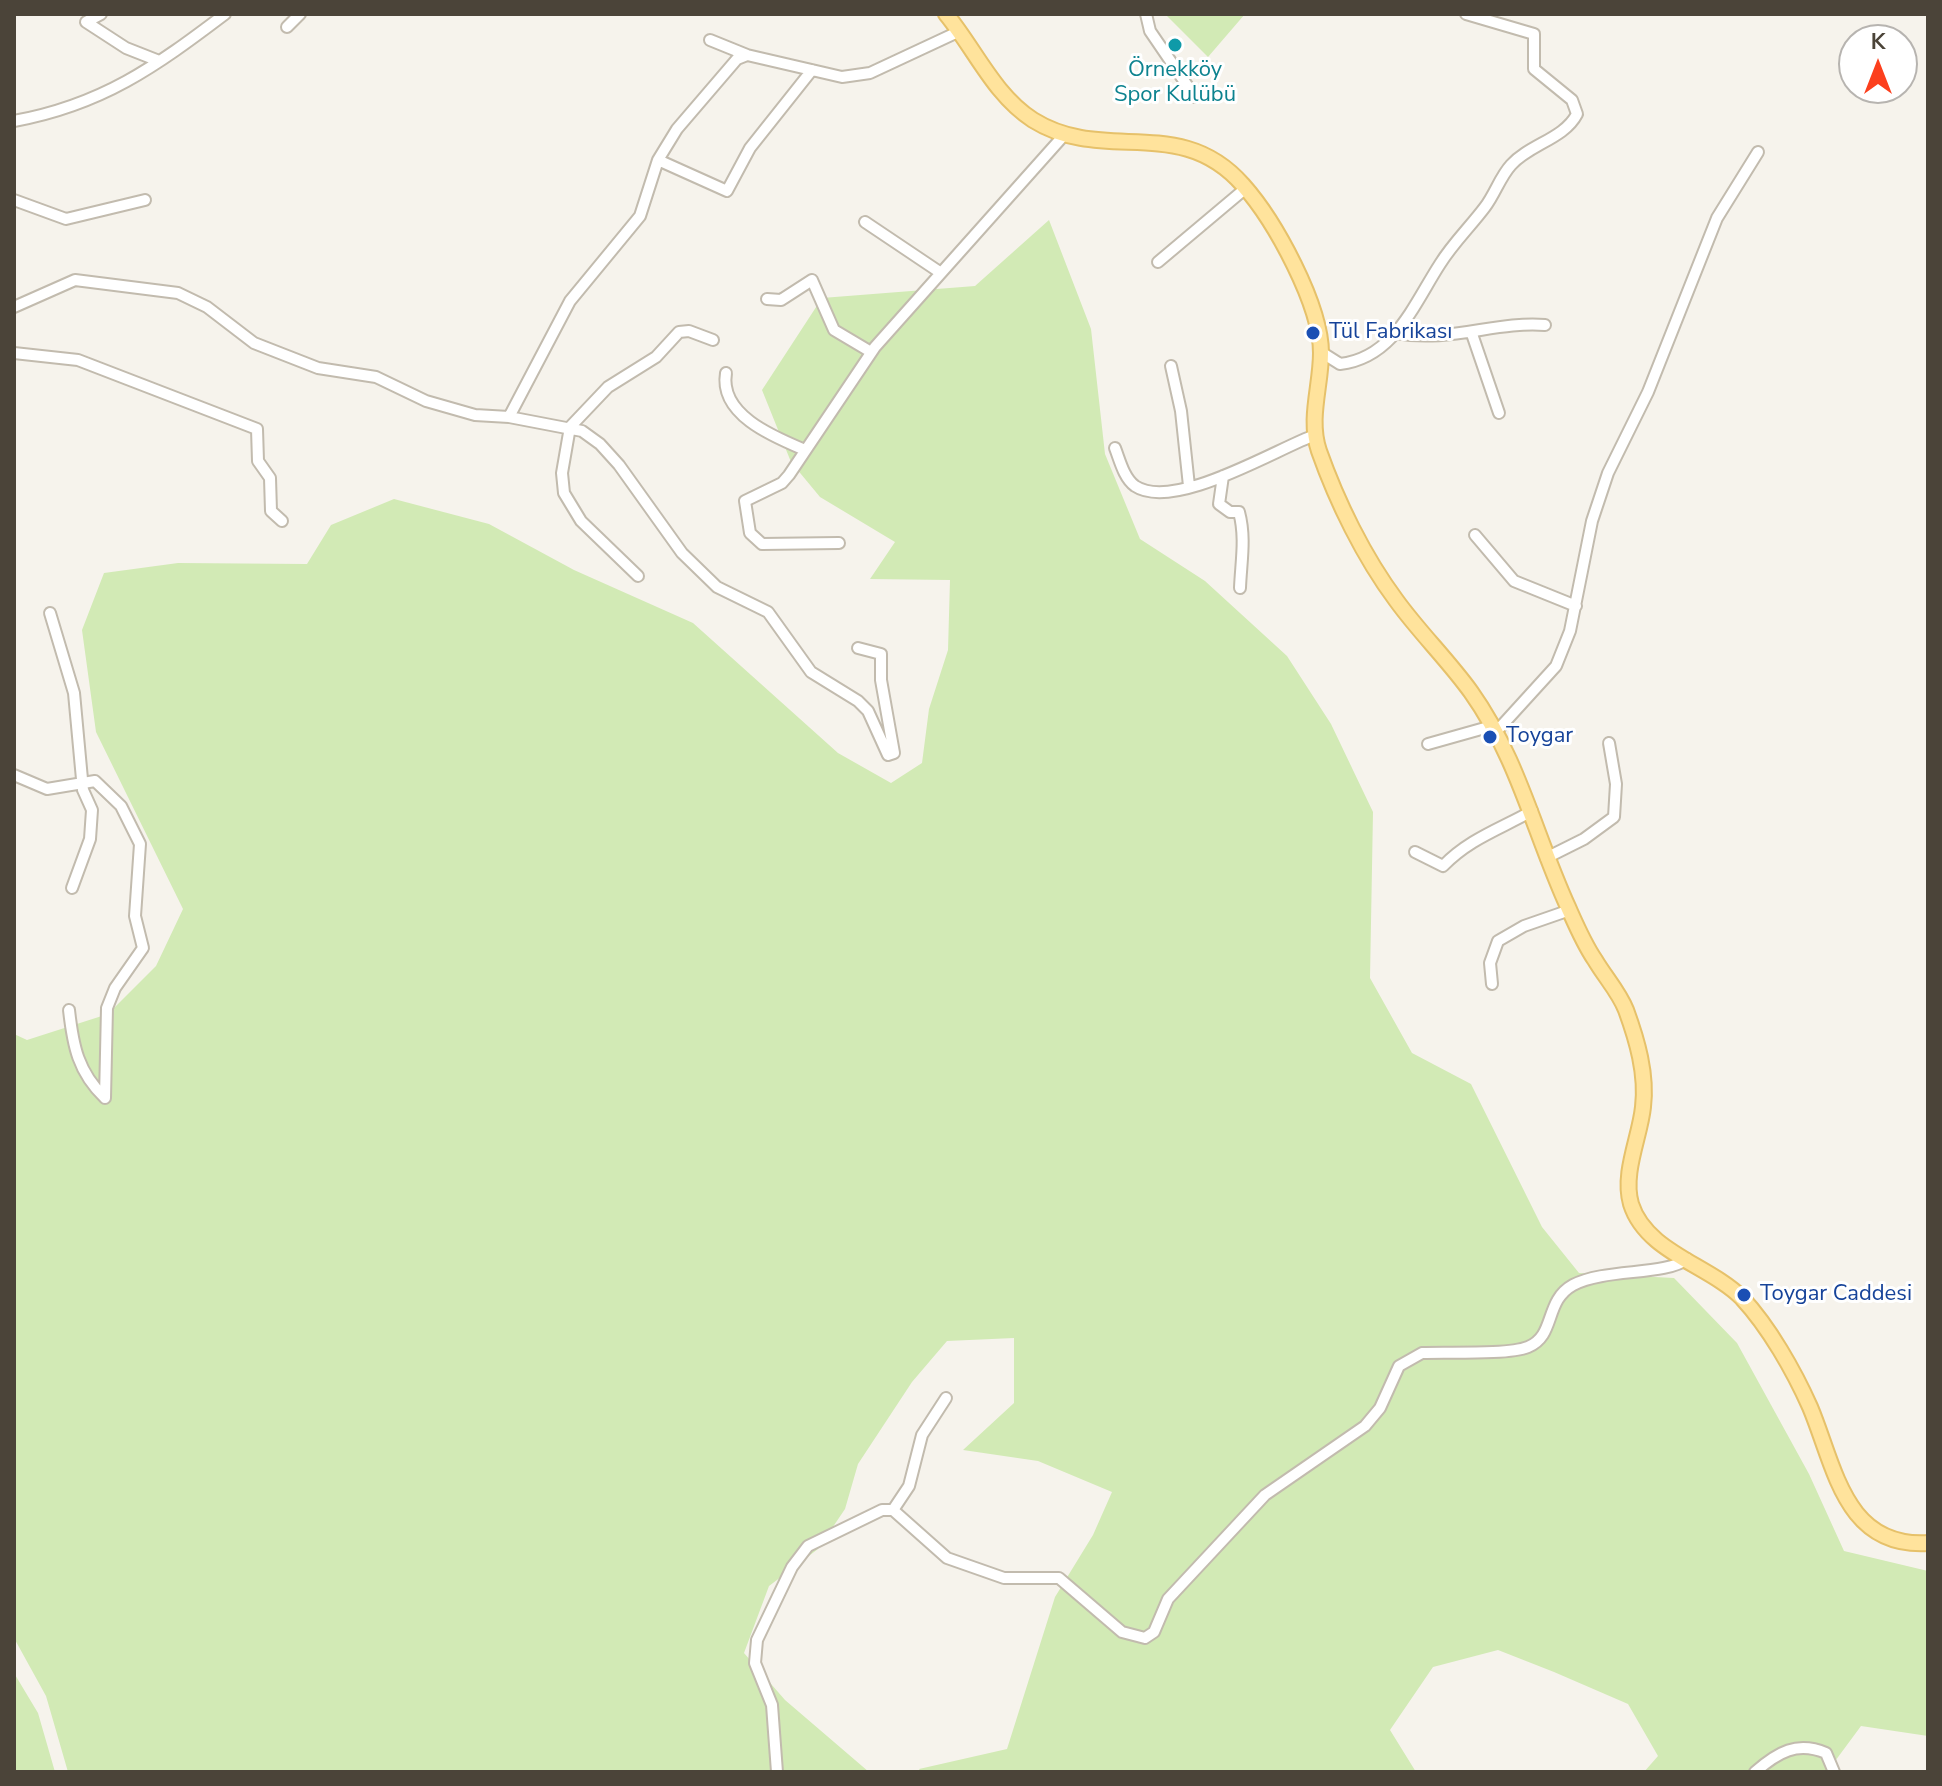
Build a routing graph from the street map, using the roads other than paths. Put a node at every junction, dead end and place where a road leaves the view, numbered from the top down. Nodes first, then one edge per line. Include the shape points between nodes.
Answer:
1 (101, 14) edge
2 (225, 14) edge
3 (300, 14) edge
4 (946, 14) edge
5 (1146, 14) edge
6 (1466, 14) edge
7 (287, 27) dead end
8 (960, 31) junction
9 (710, 40) dead end
10 (747, 55) junction
11 (159, 61) junction
12 (812, 70) junction
13 (1195, 97) dead end
14 (14, 121) edge
15 (1065, 134) junction
16 (1758, 152) dead end
17 (658, 160) junction
18 (1246, 188) junction
19 (14, 200) edge
20 (145, 200) dead end
21 (865, 222) dead end
22 (1158, 262) dead end
23 (941, 273) junction
24 (767, 299) dead end
25 (14, 307) edge
26 (1545, 325) dead end
27 (1396, 333) junction
28 (1472, 334) junction
29 (713, 340) dead end
30 (871, 352) junction
31 (1321, 352) junction
32 (14, 353) edge
33 (1171, 366) dead end
34 (726, 373) dead end
35 (1499, 413) dead end
36 (509, 417) junction
37 (570, 427) junction
38 (1315, 435) junction
39 (1115, 448) dead end
40 (805, 450) junction
41 (1223, 476) junction
42 (1189, 486) junction
43 (282, 521) dead end
44 (1475, 535) dead end
45 (839, 543) dead end
46 (638, 576) dead end
47 (1240, 588) dead end
48 (1576, 606) junction
49 (50, 613) dead end
50 (858, 648) dead end
51 (1494, 729) junction
52 (1609, 743) dead end
53 (1428, 744) dead end
54 (14, 775) edge
55 (82, 783) junction
56 (1532, 811) junction
57 (1415, 852) dead end
58 (1546, 858) junction
59 (72, 888) dead end
60 (1570, 910) junction
61 (1492, 984) dead end
62 (69, 1010) dead end
63 (1687, 1259) junction
64 (946, 1398) dead end
65 (893, 1510) junction
66 (1928, 1543) edge
67 (777, 1772) edge
68 (1755, 1772) edge
69 (1834, 1772) edge

1 - 11 street via 86,22 126,48
2 - 11 street
3 - 7 street
4 - 8 main road
5 - 13 street via 1150,31
6 - 27 street via 1534,34 1534,69 1572,100 1577,114 1570,127 1510,166
8 - 12 street via 870,73 842,77
8 - 15 main road via 1010,101 1033,120
9 - 10 street
10 - 12 street
10 - 17 street via 737,59 677,129
11 - 14 street via 82,105
12 - 17 street via 750,148 727,191
15 - 18 main road via 1187,146 1216,159
15 - 23 street
16 - 48 street via 1717,218 1648,392 1608,473 1592,521
17 - 36 street via 640,216 570,301
18 - 22 street
18 - 31 main road via 1289,259 1315,319
19 - 20 street via 66,219
21 - 23 street
23 - 30 street
24 - 30 street via 781,300 812,280 834,330
25 - 36 street via 75,280 178,293 207,307 254,343 318,368 376,377 426,401 475,415
26 - 28 street
27 - 28 street
27 - 31 street via 1352,363 1330,361
28 - 35 street
29 - 37 street via 679,332 656,357 608,387
30 - 40 street
31 - 38 main road
32 - 43 street via 78,360 257,429 258,461 270,478 271,511
33 - 42 street
34 - 40 street via 736,410 770,436
36 - 37 street
37 - 46 street via 564,493 581,521
37 - 50 street via 600,444 690,562 717,587 768,612 811,672 868,711 888,755 894,753 881,654
38 - 41 street
38 - 51 main road via 1338,498 1394,598 1470,690
39 - 42 street via 1134,486 1166,492
40 - 45 street via 782,483 745,501 750,533 773,546
41 - 42 street
41 - 47 street via 1219,504 1239,512 1245,545
44 - 48 street via 1514,581
48 - 51 street via 1556,666 1543,685
49 - 55 street via 74,693
51 - 53 street
51 - 56 main road
52 - 58 street via 1616,784 1614,817
54 - 55 street via 47,789
55 - 59 street via 94,826
55 - 62 street via 101,784 121,806 141,856 135,916 143,948 107,1008 105,1098 78,1063
56 - 57 street via 1480,835 1443,866
56 - 58 main road
58 - 60 main road
60 - 61 street via 1498,941 1490,963
60 - 63 main road via 1624,1005 1640,1053 1643,1104 1630,1171 1631,1203 1647,1230
63 - 65 street via 1672,1266 1611,1273 1570,1287 1553,1303 1542,1336 1525,1349 1406,1358 1372,1419 1265,1495 1168,1599 1154,1632 1145,1638 1122,1632 1059,1578 1004,1578 947,1558
63 - 66 main road via 1729,1286 1754,1313 1810,1406 1836,1481 1859,1516 1895,1540
64 - 65 street via 922,1435 909,1486
65 - 67 street via 882,1510 808,1546 792,1567 757,1640 755,1663 772,1705
68 - 69 street via 1774,1756 1809,1746 1826,1753

